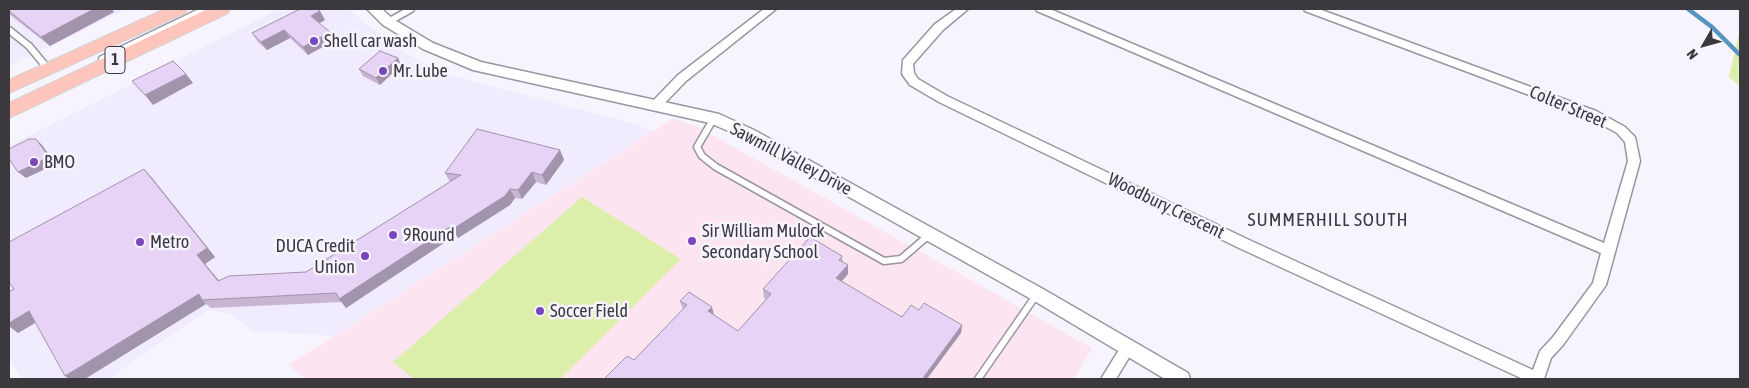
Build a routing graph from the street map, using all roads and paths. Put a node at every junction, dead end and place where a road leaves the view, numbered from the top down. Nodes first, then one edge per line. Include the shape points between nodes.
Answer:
1 (179, 9) edge
2 (206, 9) edge
3 (222, 9) edge
4 (374, 9) edge
5 (411, 9) edge
6 (770, 9) edge
7 (963, 9) edge
8 (1041, 9) edge
9 (1309, 9) edge
10 (388, 22) junction
11 (9, 30) edge
12 (43, 71) junction
13 (9, 87) edge
14 (9, 104) edge
15 (655, 106) junction
16 (9, 111) edge
17 (714, 118) junction
18 (930, 235) junction
19 (1607, 250) junction
20 (1037, 294) junction
21 (1128, 349) junction
22 (978, 379) edge
23 (1108, 379) edge
24 (1181, 379) edge
25 (1537, 379) edge

1 - 12 main road, 1
2 - 14 lane
3 - 16 main road, 1
4 - 10 street, Sawmill Valley Drive
5 - 10 lane
6 - 15 street via 682,78
7 - 25 street, Woodbury Crescent via 939,27 907,63 908,74 914,82 1242,243
8 - 19 street
9 - 19 street, Colter Street via 1592,114 1621,130 1631,140 1634,161
10 - 15 street, Sawmill Valley Drive via 428,46 478,66
11 - 12 lane via 44,64
12 - 13 main road, 1
15 - 17 street, Sawmill Valley Drive
17 - 18 street, Sawmill Valley Drive via 749,134
17 - 18 lane via 697,147 702,156 884,262 901,259
18 - 20 street, Sawmill Valley Drive
19 - 25 street, Colter Street via 1599,285 1545,355
20 - 21 street, Sawmill Valley Drive
20 - 22 lane
21 - 23 street
21 - 24 street, Sawmill Valley Drive

